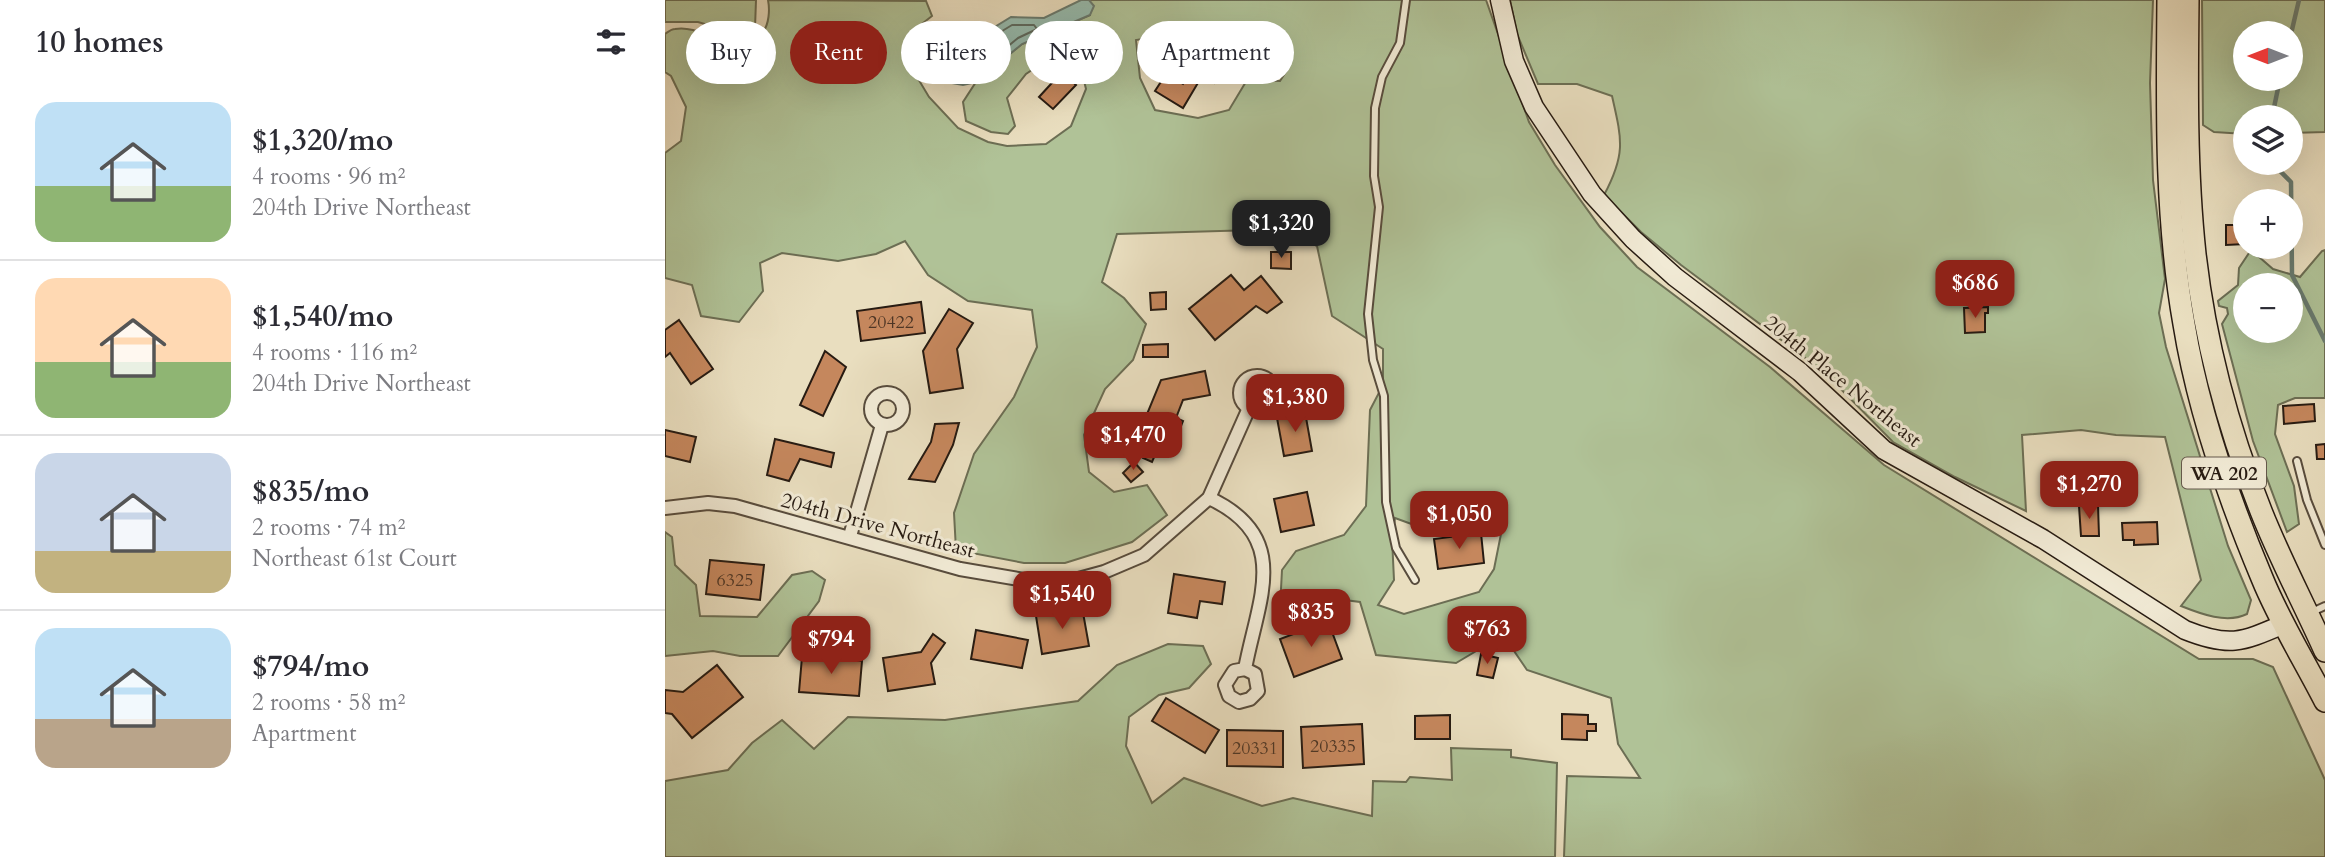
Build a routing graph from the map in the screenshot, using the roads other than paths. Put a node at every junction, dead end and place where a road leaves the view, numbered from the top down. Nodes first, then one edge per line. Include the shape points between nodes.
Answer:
1 (1406, 0) edge
2 (1500, 0) edge
3 (2168, 0) edge
4 (2188, 0) edge
5 (1249, 408) dead end
6 (882, 425) dead end
7 (2297, 461) dead end
8 (1209, 498) junction
9 (665, 508) edge
10 (850, 536) junction
11 (2325, 545) edge
12 (1415, 580) dead end
13 (2316, 610) edge
14 (2284, 624) junction
15 (2325, 651) edge
16 (1245, 669) dead end
17 (2325, 701) edge

1 - 12 lane via 1400,43 1382,77 1375,108 1374,176 1380,207 1368,314 1373,360 1384,396 1387,502 1396,548
2 - 14 street, 204th Place Northeast via 1514,61 1534,107 1592,194 1675,277 1800,372 1884,450 2043,539 2185,630 2210,640 2235,642
3 - 14 main road, WA 202 via 2170,193 2183,323 2195,378 2238,516
4 - 13 main road, WA 202 via 2189,191 2207,320 2261,511
5 - 8 street, 204th Drive Northeast
6 - 10 street
7 - 11 lane
8 - 10 street, 204th Drive Northeast via 1144,555 1071,581 1042,583 960,569
8 - 16 street via 1229,507 1247,525 1264,557 1265,575
9 - 10 street, 204th Drive Northeast via 708,503 735,506
13 - 14 main road
13 - 15 main road, WA 202
14 - 17 main road, WA 202

